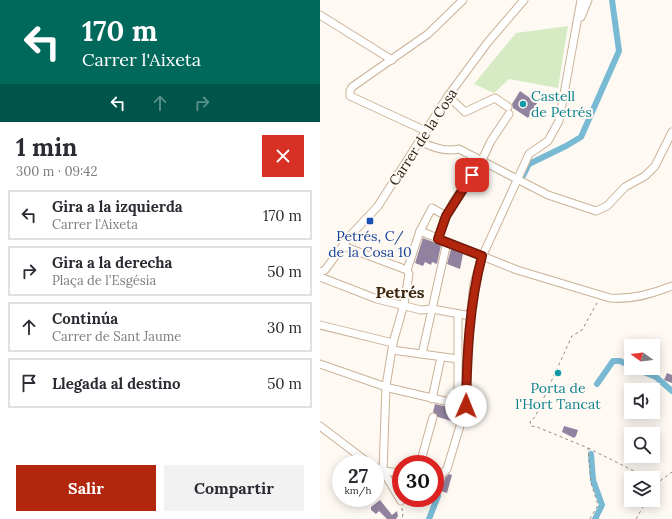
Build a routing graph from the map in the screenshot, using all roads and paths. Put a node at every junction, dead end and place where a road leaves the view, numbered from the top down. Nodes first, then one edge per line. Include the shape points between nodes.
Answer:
1 (463, 0) edge
2 (524, 0) edge
3 (581, 0) edge
4 (588, 0) edge
5 (320, 15) edge
6 (576, 28) junction
7 (392, 60) junction
8 (448, 96) junction
9 (426, 131) junction
10 (672, 132) edge
11 (420, 141) junction
12 (481, 162) junction
13 (516, 179) junction
14 (446, 216) junction
15 (420, 231) junction
16 (438, 239) junction
17 (447, 242) junction
18 (343, 246) junction
19 (482, 256) junction
20 (407, 270) junction
21 (320, 272) edge
22 (320, 277) edge
23 (672, 286) edge
24 (601, 296) junction
25 (403, 306) junction
26 (432, 309) junction
27 (458, 315) junction
28 (471, 316) junction
29 (320, 325) edge
30 (392, 347) junction
31 (422, 354) junction
32 (441, 357) junction
33 (458, 359) junction
34 (320, 364) edge
35 (386, 386) junction
36 (432, 399) junction
37 (458, 405) junction
38 (466, 406) junction
39 (433, 416) dead end
40 (320, 426) edge
41 (588, 448) junction
42 (358, 455) edge
43 (384, 455) edge
44 (422, 455) edge
45 (444, 471) edge
46 (634, 471) edge
47 (672, 472) edge
48 (384, 473) edge
49 (660, 481) edge
50 (392, 486) edge
51 (402, 507) edge
52 (643, 507) edge
53 (403, 519) edge
54 (590, 519) edge
55 (636, 519) edge

1 - 7 street via 428,34
2 - 8 street, Carrer de la Cosa via 488,42
3 - 6 street
4 - 6 street
5 - 7 street
6 - 13 street via 559,121 548,141 529,154
7 - 9 street via 352,87 350,96
8 - 9 street, Carrer de la Cosa
8 - 12 street via 465,112 494,98 509,110
9 - 11 street, Carrer de la Cosa
10 - 13 street via 655,166 645,176 625,187 607,206 596,211 548,195
11 - 12 street via 431,146 459,150
11 - 18 street, Carrer de la Cosa via 378,206
12 - 13 street
12 - 14 street
13 - 19 street
14 - 15 street via 432,208
14 - 16 street
15 - 16 street
15 - 20 street
16 - 17 street
17 - 19 street
17 - 26 street
18 - 20 street
18 - 21 street, Carrer de la Cosa via 325,270
19 - 24 street via 550,282
19 - 28 street via 474,284
20 - 25 street via 409,274
22 - 25 street
23 - 24 street via 624,299
24 - 41 path via 582,330 572,336 530,421 531,426
25 - 26 street via 421,310
25 - 30 street
26 - 27 street
26 - 31 street
27 - 28 street
27 - 33 street
28 - 38 street
29 - 30 street
30 - 31 street
30 - 35 street
31 - 32 street
32 - 33 street
32 - 36 street
33 - 37 street
34 - 35 street
35 - 36 street
35 - 43 street
36 - 37 street
37 - 38 street
38 - 45 street via 447,469
39 - 44 street
40 - 42 street
41 - 46 path
41 - 54 path via 591,483 598,505
47 - 49 path
48 - 50 street
51 - 53 path
52 - 55 path

